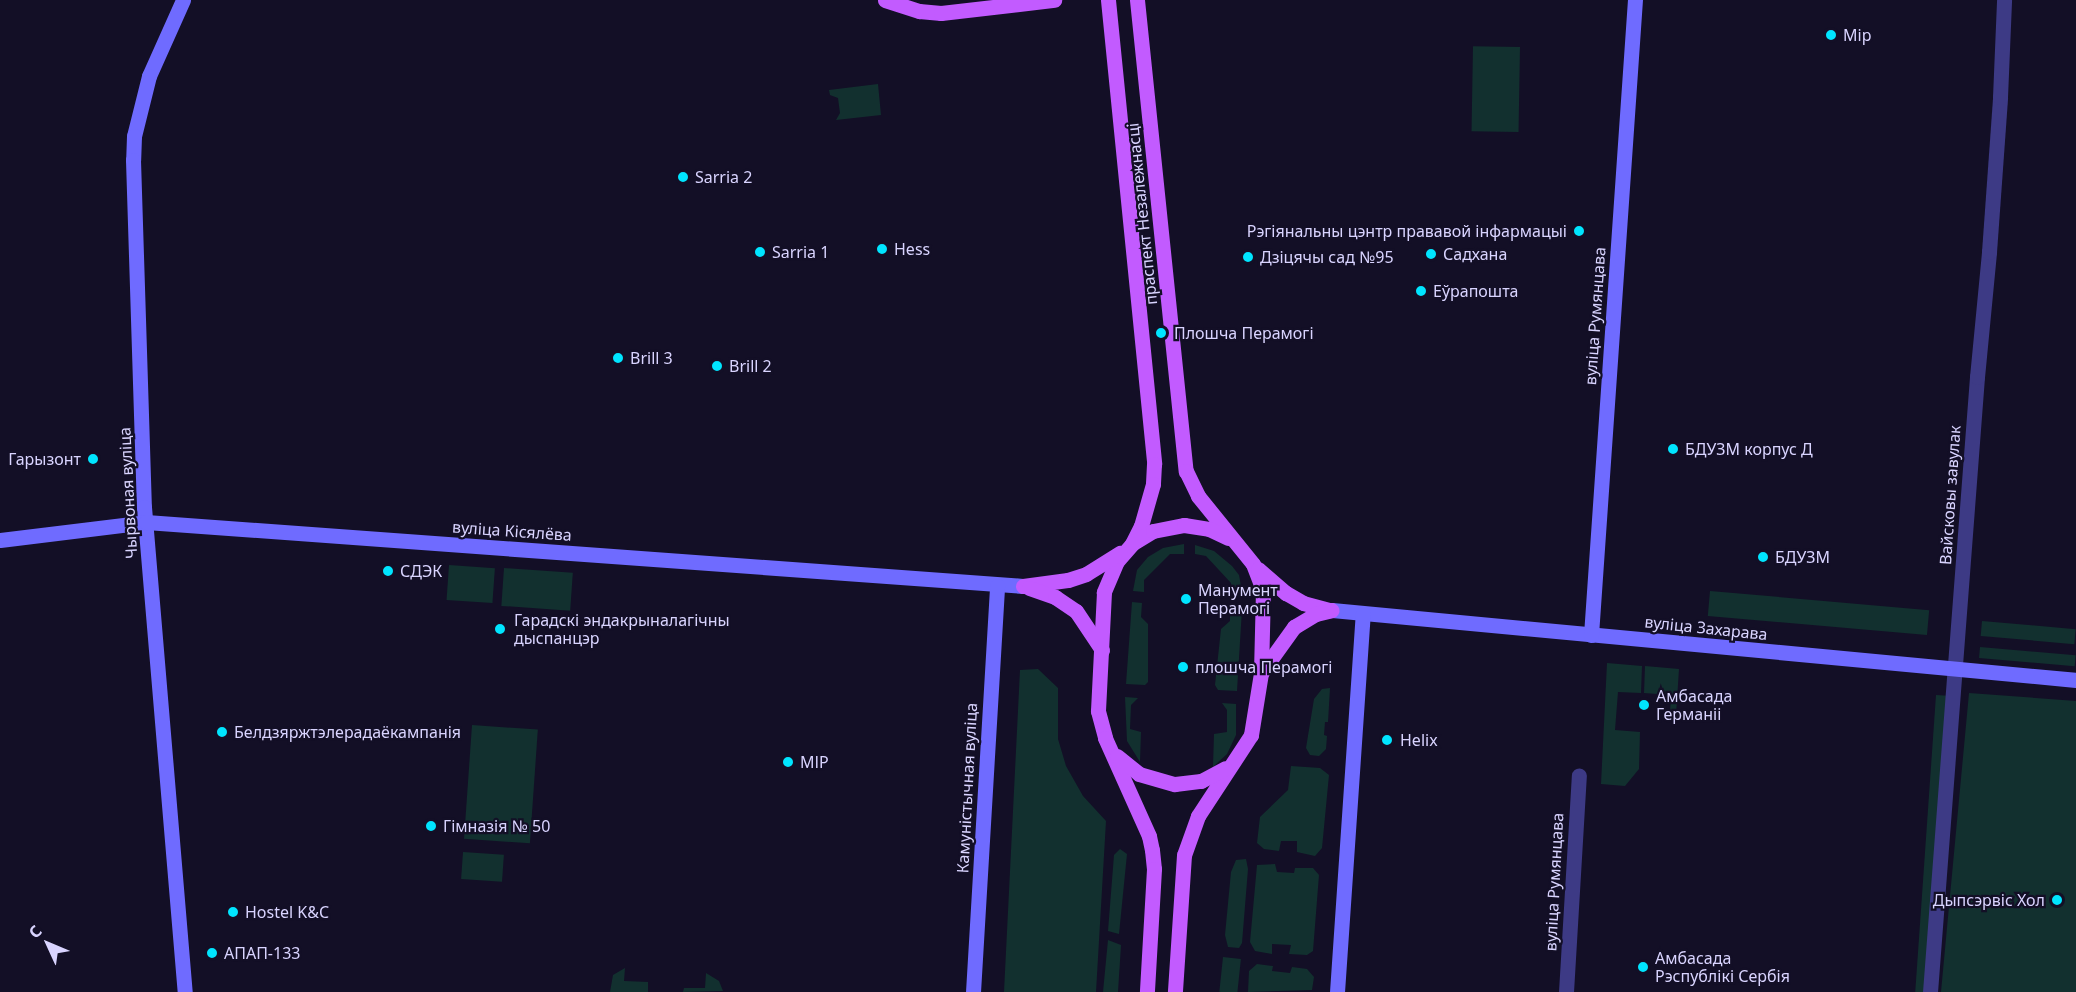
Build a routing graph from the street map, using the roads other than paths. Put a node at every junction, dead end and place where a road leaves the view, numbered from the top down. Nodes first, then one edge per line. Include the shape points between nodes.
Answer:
1 (183, 0) edge
2 (885, 0) edge
3 (1054, 0) edge
4 (1108, 0) edge
5 (1137, 0) edge
6 (1635, 0) edge
7 (2004, 0) edge
8 (146, 522) junction
9 (0, 540) edge
10 (1238, 545) junction
11 (1129, 547) junction
12 (1254, 564) junction
13 (998, 586) junction
14 (1023, 586) junction
15 (1332, 610) junction
16 (1363, 614) junction
17 (1591, 635) junction
18 (1102, 650) junction
19 (1955, 669) junction
20 (1261, 673) junction
21 (2076, 680) edge
22 (1111, 748) junction
23 (1234, 760) junction
24 (1579, 775) dead end
25 (185, 992) edge
26 (973, 992) edge
27 (1147, 992) edge
28 (1174, 992) edge
29 (1337, 992) edge
30 (1566, 992) edge
31 (1930, 992) edge

1 - 8 street, Чырвоная вуліца via 149,76 134,136
2 - 3 main road via 919,11 941,13
4 - 11 main road, праспект Незалежнасці via 1154,464 1147,508
5 - 10 main road, праспект Незалежнасці via 1186,471 1198,496
6 - 17 street, вуліца Румянцава
7 - 19 street, Вайсковы завулак via 2000,97
8 - 9 street, вуліца Кісялёва
8 - 13 street, вуліца Кісялёва
8 - 25 street, Чырвоная вуліца
10 - 11 main road via 1216,531 1184,525 1153,531
10 - 12 main road, праспект Незалежнасці
11 - 14 main road via 1068,580
11 - 18 main road, праспект Незалежнасці via 1112,570 1104,592
12 - 15 main road via 1286,593 1303,603
12 - 20 main road, праспект Незалежнасці via 1263,590
13 - 14 street, вуліца Кісялёва
13 - 26 street, Камуністычная вуліца
14 - 18 main road via 1055,597 1076,611
15 - 16 street, вуліца Захарава
15 - 20 main road via 1294,627
16 - 17 street, вуліца Захарава
16 - 29 street
17 - 19 street, вуліца Захарава
18 - 22 main road, праспект Незалежнасці via 1098,711
19 - 21 street, вуліца Захарава
19 - 31 street, Вайсковы завулак
20 - 23 main road, праспект Незалежнасці via 1251,735
22 - 23 main road via 1139,774 1175,784 1212,776
22 - 27 main road, праспект Незалежнасці via 1152,850
23 - 28 main road, праспект Незалежнасці via 1198,816 1184,855
24 - 30 street, вуліца Румянцава

